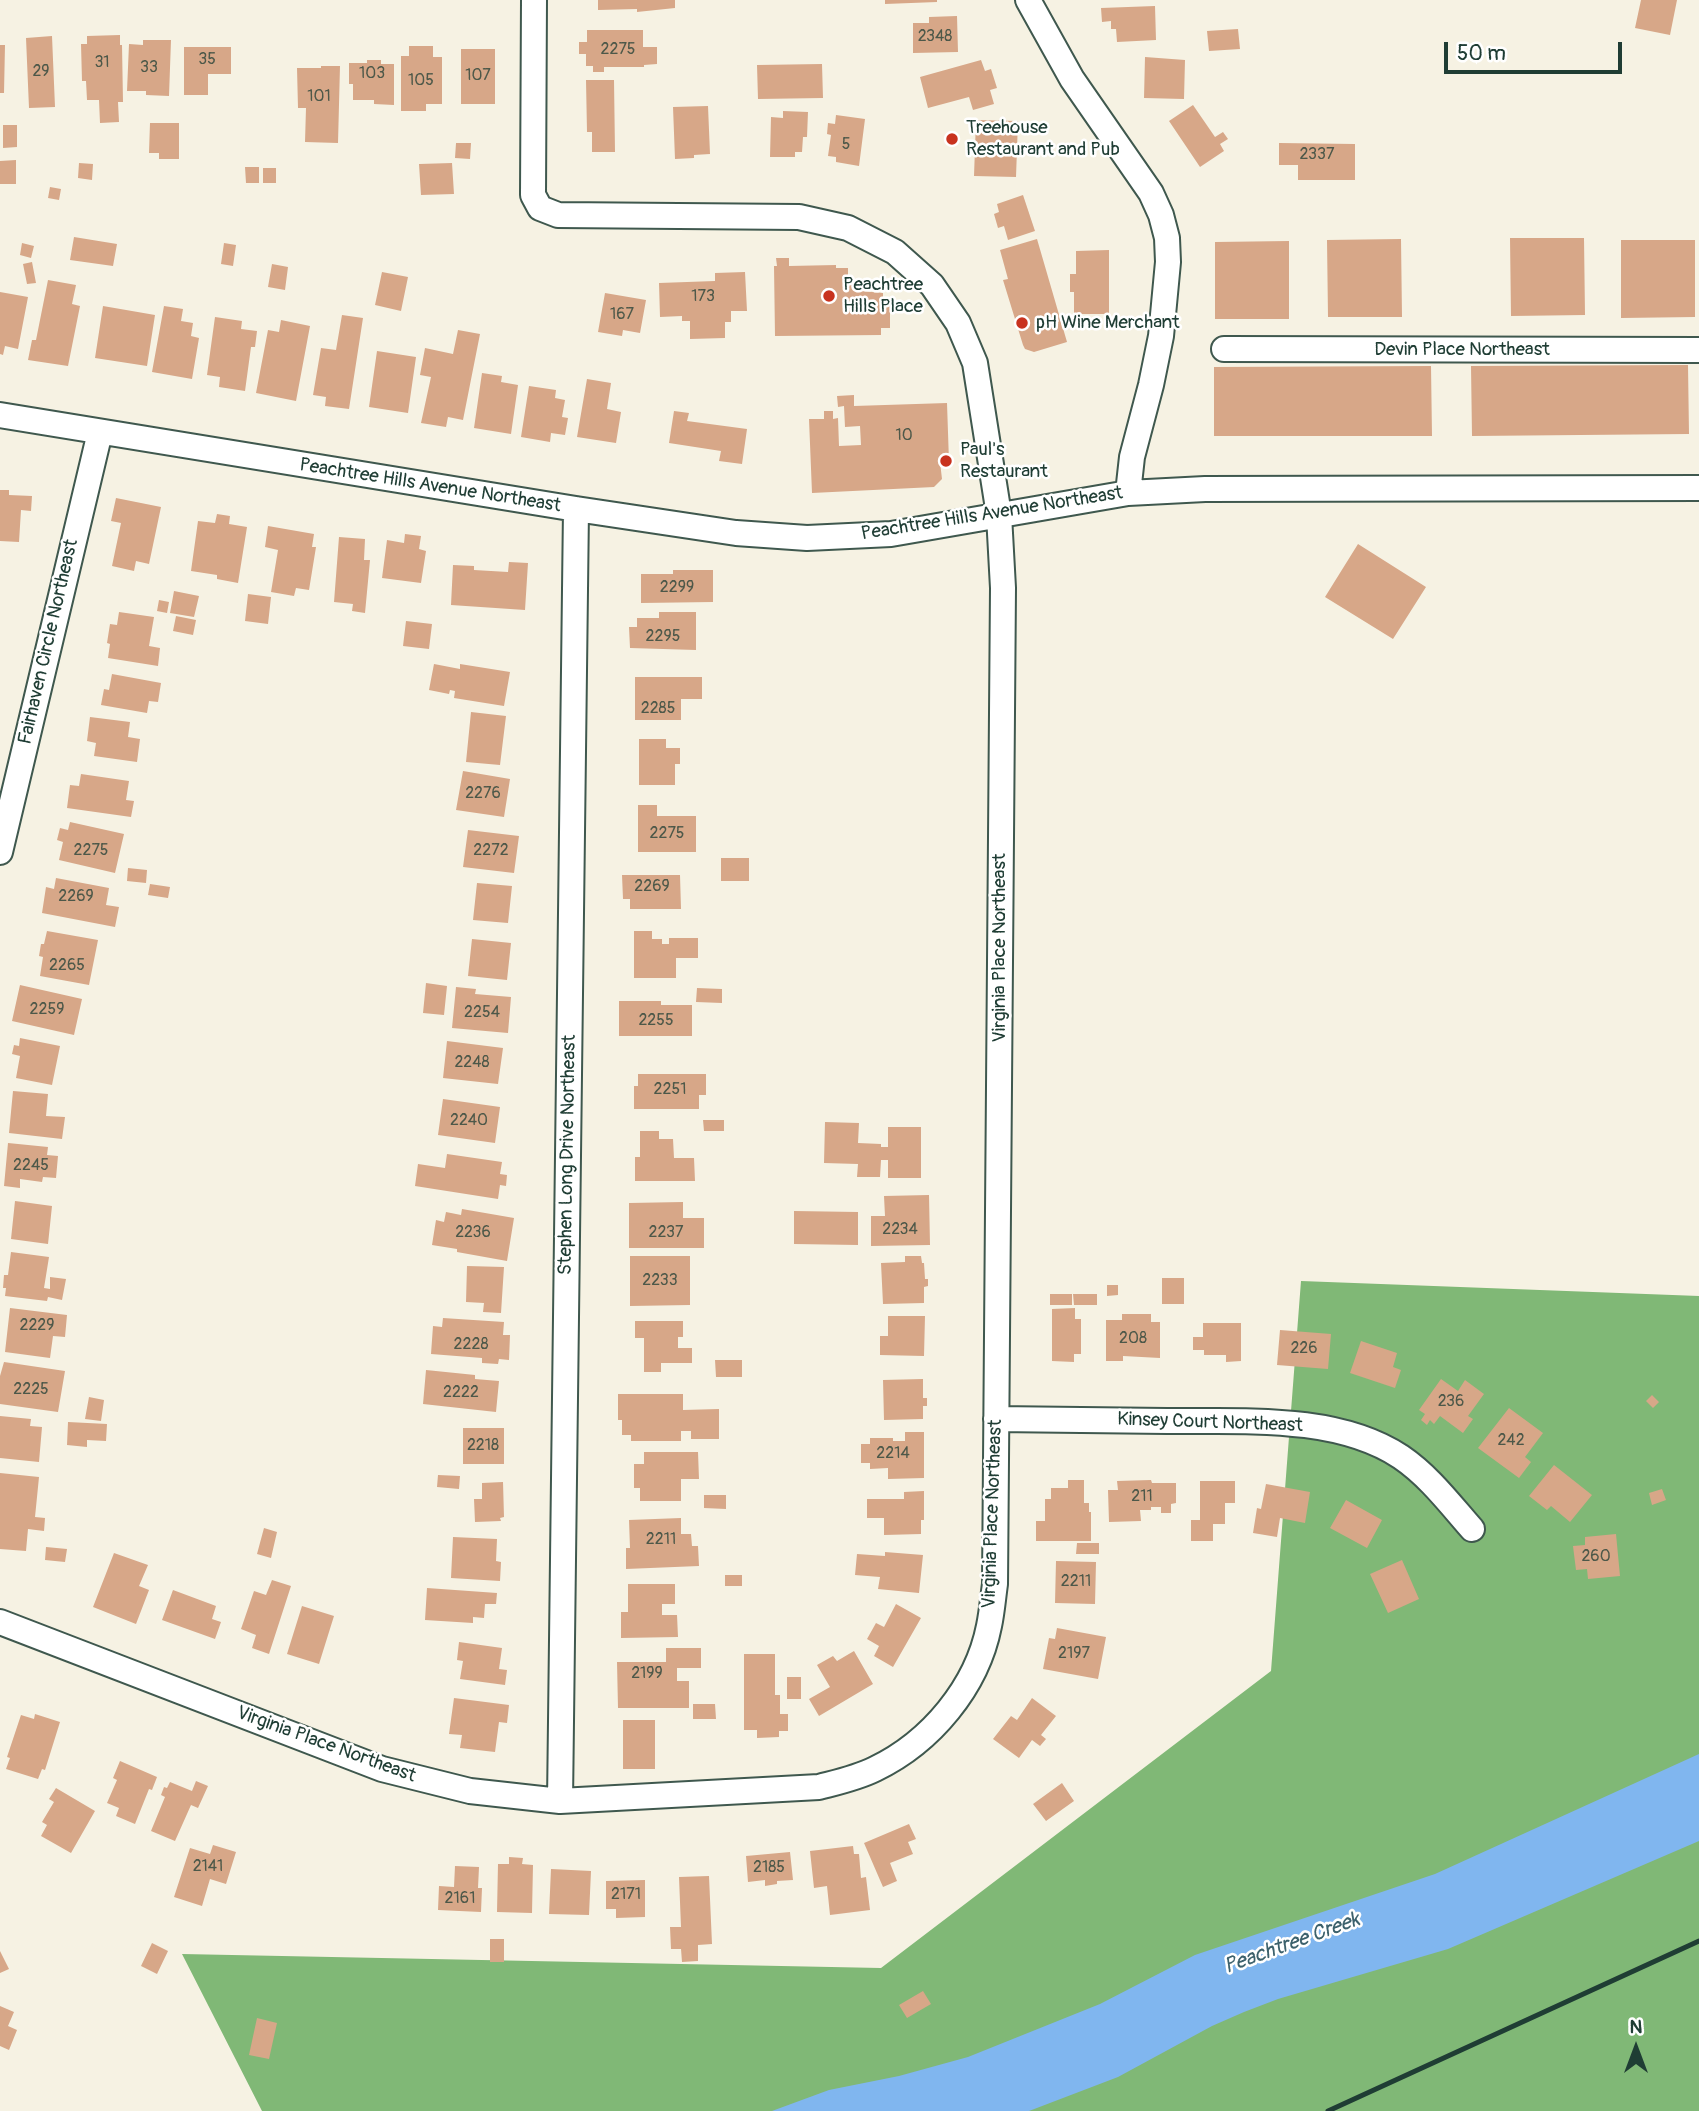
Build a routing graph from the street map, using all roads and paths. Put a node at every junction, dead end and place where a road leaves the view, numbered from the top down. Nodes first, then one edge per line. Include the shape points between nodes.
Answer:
1 (534, 0) edge
2 (1028, 0) edge
3 (1224, 349) dead end
4 (1699, 350) edge
5 (0, 415) edge
6 (100, 432) junction
7 (1699, 488) edge
8 (1128, 493) junction
9 (576, 509) junction
10 (999, 514) junction
11 (0, 852) edge
12 (996, 1419) junction
13 (1472, 1529) dead end
14 (0, 1622) edge
15 (560, 1801) junction

1 - 10 street, Virginia Place Northeast via 533,195 540,208 558,215 799,217 848,228 895,252 932,285 958,323 975,363
2 - 8 street via 1072,79 1151,193 1167,237 1161,336
3 - 4 street, Devin Place Northeast
5 - 6 street, Peachtree Hills Avenue Northeast
6 - 9 street, Peachtree Hills Avenue Northeast
6 - 11 street, Fairhaven Circle Northeast
7 - 8 street, Peachtree Hills Avenue Northeast via 1205,488
8 - 10 street, Peachtree Hills Avenue Northeast
9 - 10 street, Peachtree Hills Avenue Northeast via 736,533 807,538 891,534
9 - 15 street, Stephen Long Drive Northeast
10 - 12 street, Virginia Place Northeast via 1003,601
12 - 13 street, Kinsey Court Northeast via 1275,1422 1323,1428 1372,1442 1401,1457
12 - 15 street, Virginia Place Northeast via 995,1584 989,1628 964,1688 921,1739 875,1769 819,1787
14 - 15 street, Virginia Place Northeast via 382,1769 470,1791

